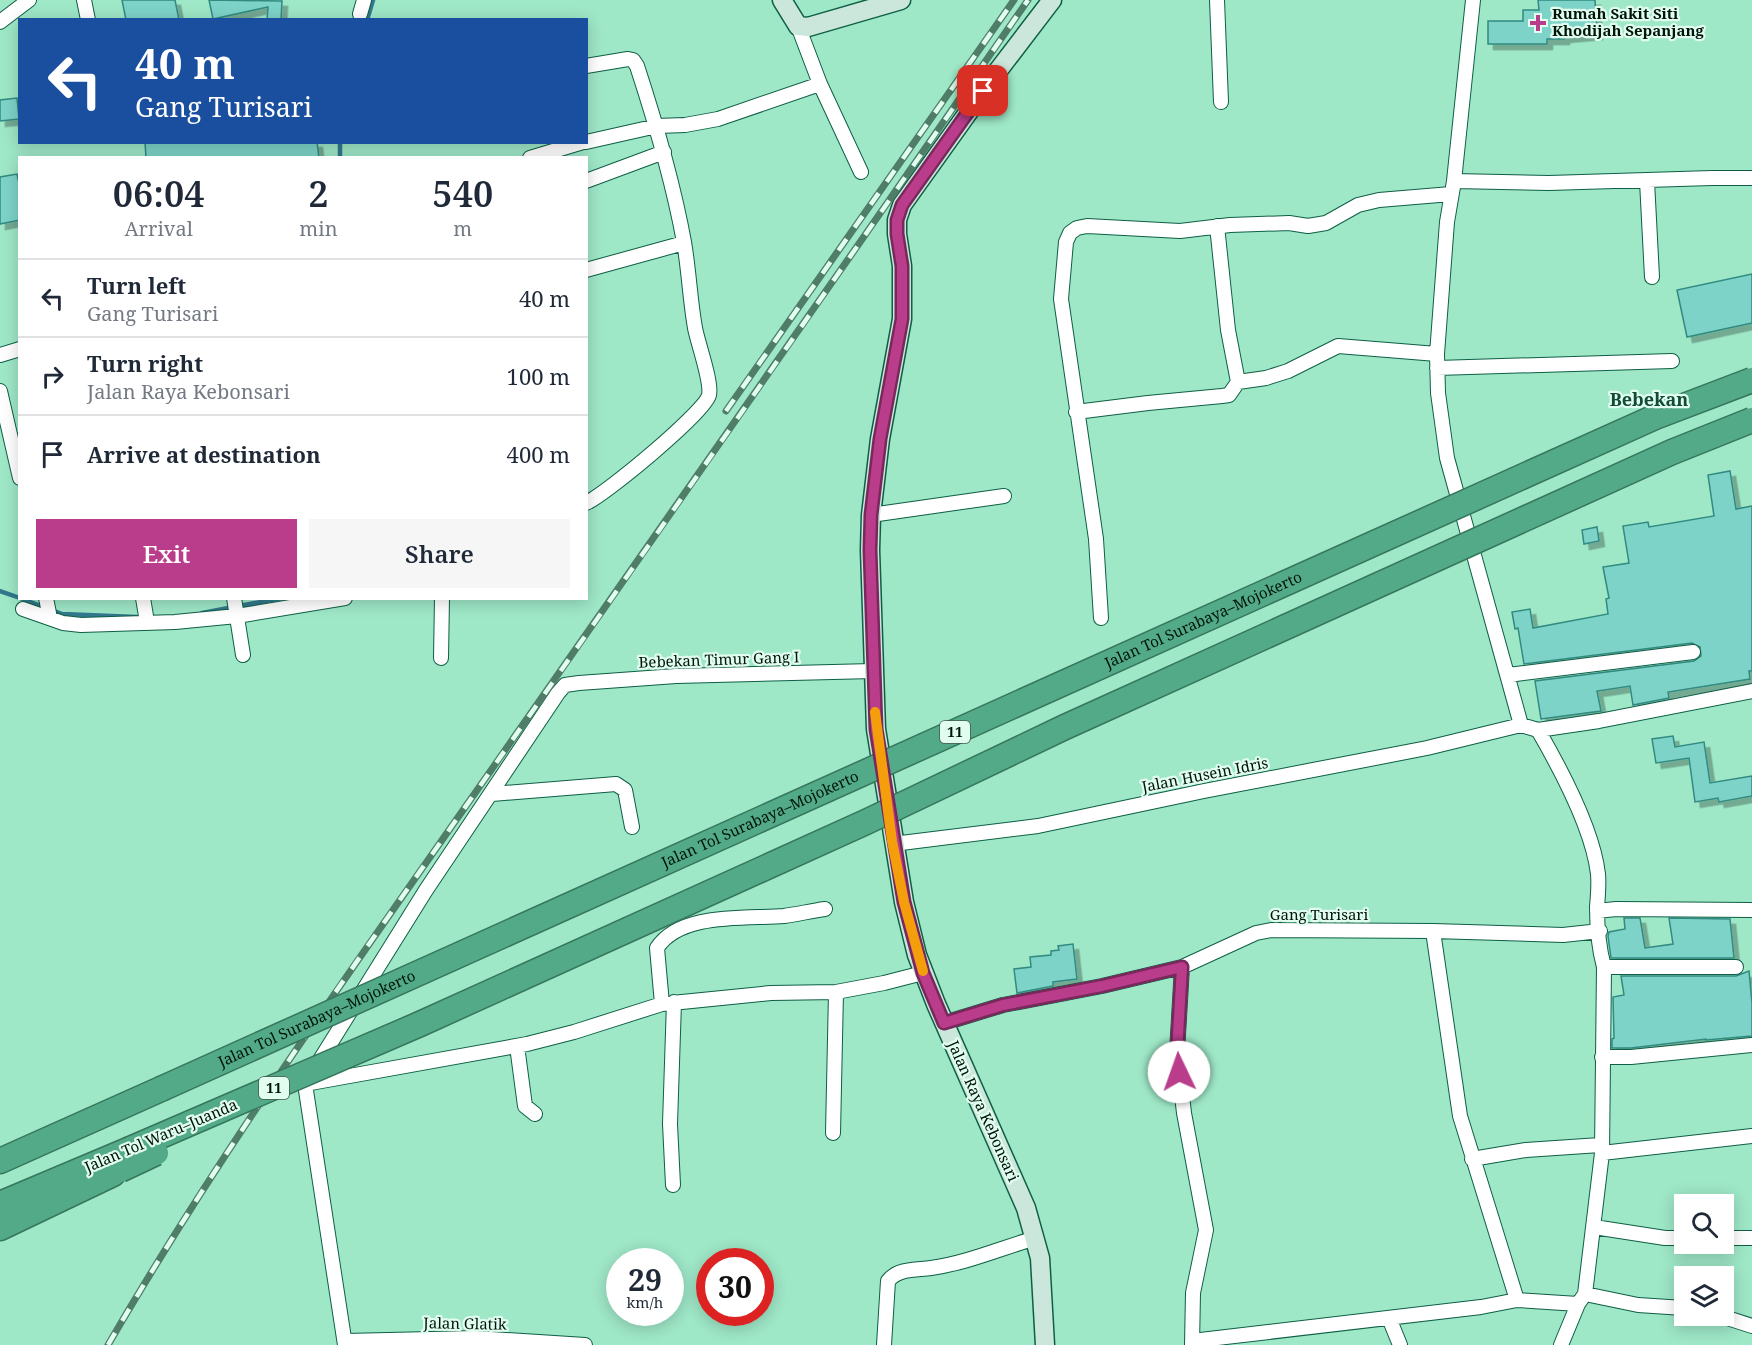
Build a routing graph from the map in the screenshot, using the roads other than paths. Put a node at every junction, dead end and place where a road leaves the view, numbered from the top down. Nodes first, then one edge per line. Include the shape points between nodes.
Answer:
1 (29, 0) edge
2 (84, 0) edge
3 (364, 0) edge
4 (782, 0) edge
5 (901, 0) edge
6 (1052, 0) edge
7 (1217, 0) edge
8 (1473, 0) edge
9 (360, 14) dead end
10 (88, 18) edge
11 (0, 22) edge
12 (798, 26) junction
13 (588, 66) edge
14 (820, 84) junction
15 (1221, 102) dead end
16 (657, 126) junction
17 (588, 141) edge
18 (578, 144) edge
19 (664, 152) junction
20 (537, 156) edge
21 (861, 172) dead end
22 (1752, 178) edge
23 (588, 180) edge
24 (1647, 181) junction
25 (1452, 187) junction
26 (1217, 226) junction
27 (684, 243) junction
28 (588, 269) edge
29 (1652, 277) dead end
30 (18, 350) edge
31 (0, 356) edge
32 (1437, 361) junction
33 (1672, 361) dead end
34 (1752, 380) edge
35 (1238, 382) junction
36 (0, 391) edge
37 (1076, 412) junction
38 (1752, 420) edge
39 (18, 469) edge
40 (1004, 496) dead end
41 (588, 502) edge
42 (871, 515) junction
43 (143, 600) edge
44 (321, 600) edge
45 (442, 600) edge
46 (235, 607) edge
47 (48, 608) edge
48 (23, 609) dead end
49 (1101, 618) dead end
50 (147, 619) junction
51 (1693, 652) dead end
52 (243, 655) dead end
53 (441, 658) dead end
54 (873, 671) junction
55 (1508, 675) junction
56 (1752, 691) edge
57 (1521, 725) junction
58 (1538, 730) junction
59 (492, 794) junction
60 (632, 827) dead end
61 (893, 844) junction
62 (825, 909) dead end
63 (1752, 910) edge
64 (1597, 911) junction
65 (1433, 931) junction
66 (1599, 932) junction
67 (1736, 966) dead end
68 (1182, 967) junction
69 (1604, 967) junction
70 (923, 973) junction
71 (836, 992) junction
72 (668, 1003) junction
73 (944, 1023) junction
74 (1752, 1045) edge
75 (517, 1047) junction
76 (1602, 1057) junction
77 (305, 1084) junction
78 (535, 1114) dead end
79 (833, 1133) dead end
80 (1752, 1136) edge
81 (1601, 1149) junction
82 (1472, 1159) junction
83 (124, 1160) junction
84 (0, 1161) edge
85 (673, 1185) dead end
86 (0, 1204) edge
87 (1594, 1227) junction
88 (0, 1228) edge
89 (1036, 1238) junction
90 (1674, 1238) edge
91 (1734, 1238) edge
92 (1752, 1238) edge
93 (1581, 1299) junction
94 (1517, 1300) junction
95 (1674, 1307) edge
96 (1389, 1317) junction
97 (1734, 1320) edge
98 (1752, 1326) edge
99 (345, 1343) edge
100 (1192, 1343) edge
101 (585, 1345) edge
102 (884, 1345) edge
103 (1045, 1345) edge
104 (1400, 1345) edge
105 (1561, 1345) edge

1 - 11 street
2 - 10 street
3 - 9 street
4 - 12 main road
5 - 12 main road via 808,27
6 - 42 main road, Jalan Raya Kebonsari via 902,205 897,234 902,266 902,319
7 - 15 street
8 - 25 street
12 - 14 street
13 - 16 street via 633,60
14 - 16 street via 718,119
14 - 21 street
16 - 17 street
16 - 19 street
18 - 20 street
19 - 23 street
19 - 27 street
22 - 24 street
24 - 25 street
24 - 29 street
25 - 26 street via 1358,205 1326,223 1308,226
25 - 32 street
26 - 35 street
26 - 37 street via 1180,231 1087,226 1070,233 1061,298
27 - 28 street
27 - 41 street via 709,396 634,470
30 - 31 street
32 - 33 street
32 - 35 street via 1338,346 1288,371
32 - 55 street via 1447,458
34 - 84 highway, Jalan Tol Surabaya–Mojokerto / 11, bridge via 1655,417
35 - 37 street via 1229,394 1222,396
36 - 39 street
37 - 49 street via 1096,539
38 - 83 highway, Jalan Tol Waru–Juanda / 11, bridge via 1672,452 1238,648
40 - 42 street
42 - 54 main road, Jalan Raya Kebonsari
43 - 50 street
44 - 46 street
45 - 53 street
46 - 50 street via 175,622
46 - 52 street
47 - 48 street
47 - 50 street via 63,623
51 - 55 street
54 - 59 street, Bebekan Timur Gang I via 676,676 565,685
54 - 61 main road, Jalan Raya Kebonsari via 876,729
55 - 57 street
56 - 58 street
57 - 58 street
57 - 61 street, Jalan Husein Idris via 1428,748 1038,826
58 - 64 street via 1586,826 1598,874
59 - 60 street via 616,784 624,790
59 - 77 street via 426,890
61 - 70 main road, Jalan Raya Kebonsari
62 - 72 street via 718,919 695,923 669,936 657,948
63 - 64 street
64 - 66 street
65 - 66 street, Gang Turisari via 1563,935
65 - 68 street, Gang Turisari via 1264,931
65 - 82 street via 1460,1116
66 - 69 street
67 - 69 street
68 - 73 street, Gang Turisari via 1003,1005
68 - 100 street via 1177,1052 1206,1230 1193,1293
69 - 76 street
70 - 71 street
70 - 73 main road, Jalan Raya Kebonsari
71 - 72 street via 771,993
71 - 79 street
72 - 75 street
72 - 85 street
73 - 89 main road, Jalan Raya Kebonsari
74 - 76 street via 1630,1058
75 - 77 street
75 - 78 street via 525,1106
76 - 81 street
77 - 99 street
80 - 81 street
81 - 82 street via 1526,1150
81 - 87 street
82 - 94 street
83 - 86 highway, Jalan Tol Waru–Juanda / 11
83 - 88 highway
87 - 90 street
87 - 93 street
89 - 102 street via 957,1263 899,1272 891,1277
89 - 103 main road, Jalan Raya Kebonsari
91 - 92 street
93 - 94 street
93 - 95 street
93 - 105 street
94 - 96 street
96 - 100 street
96 - 104 street
97 - 98 street
99 - 101 street, Jalan Glatik via 475,1338

